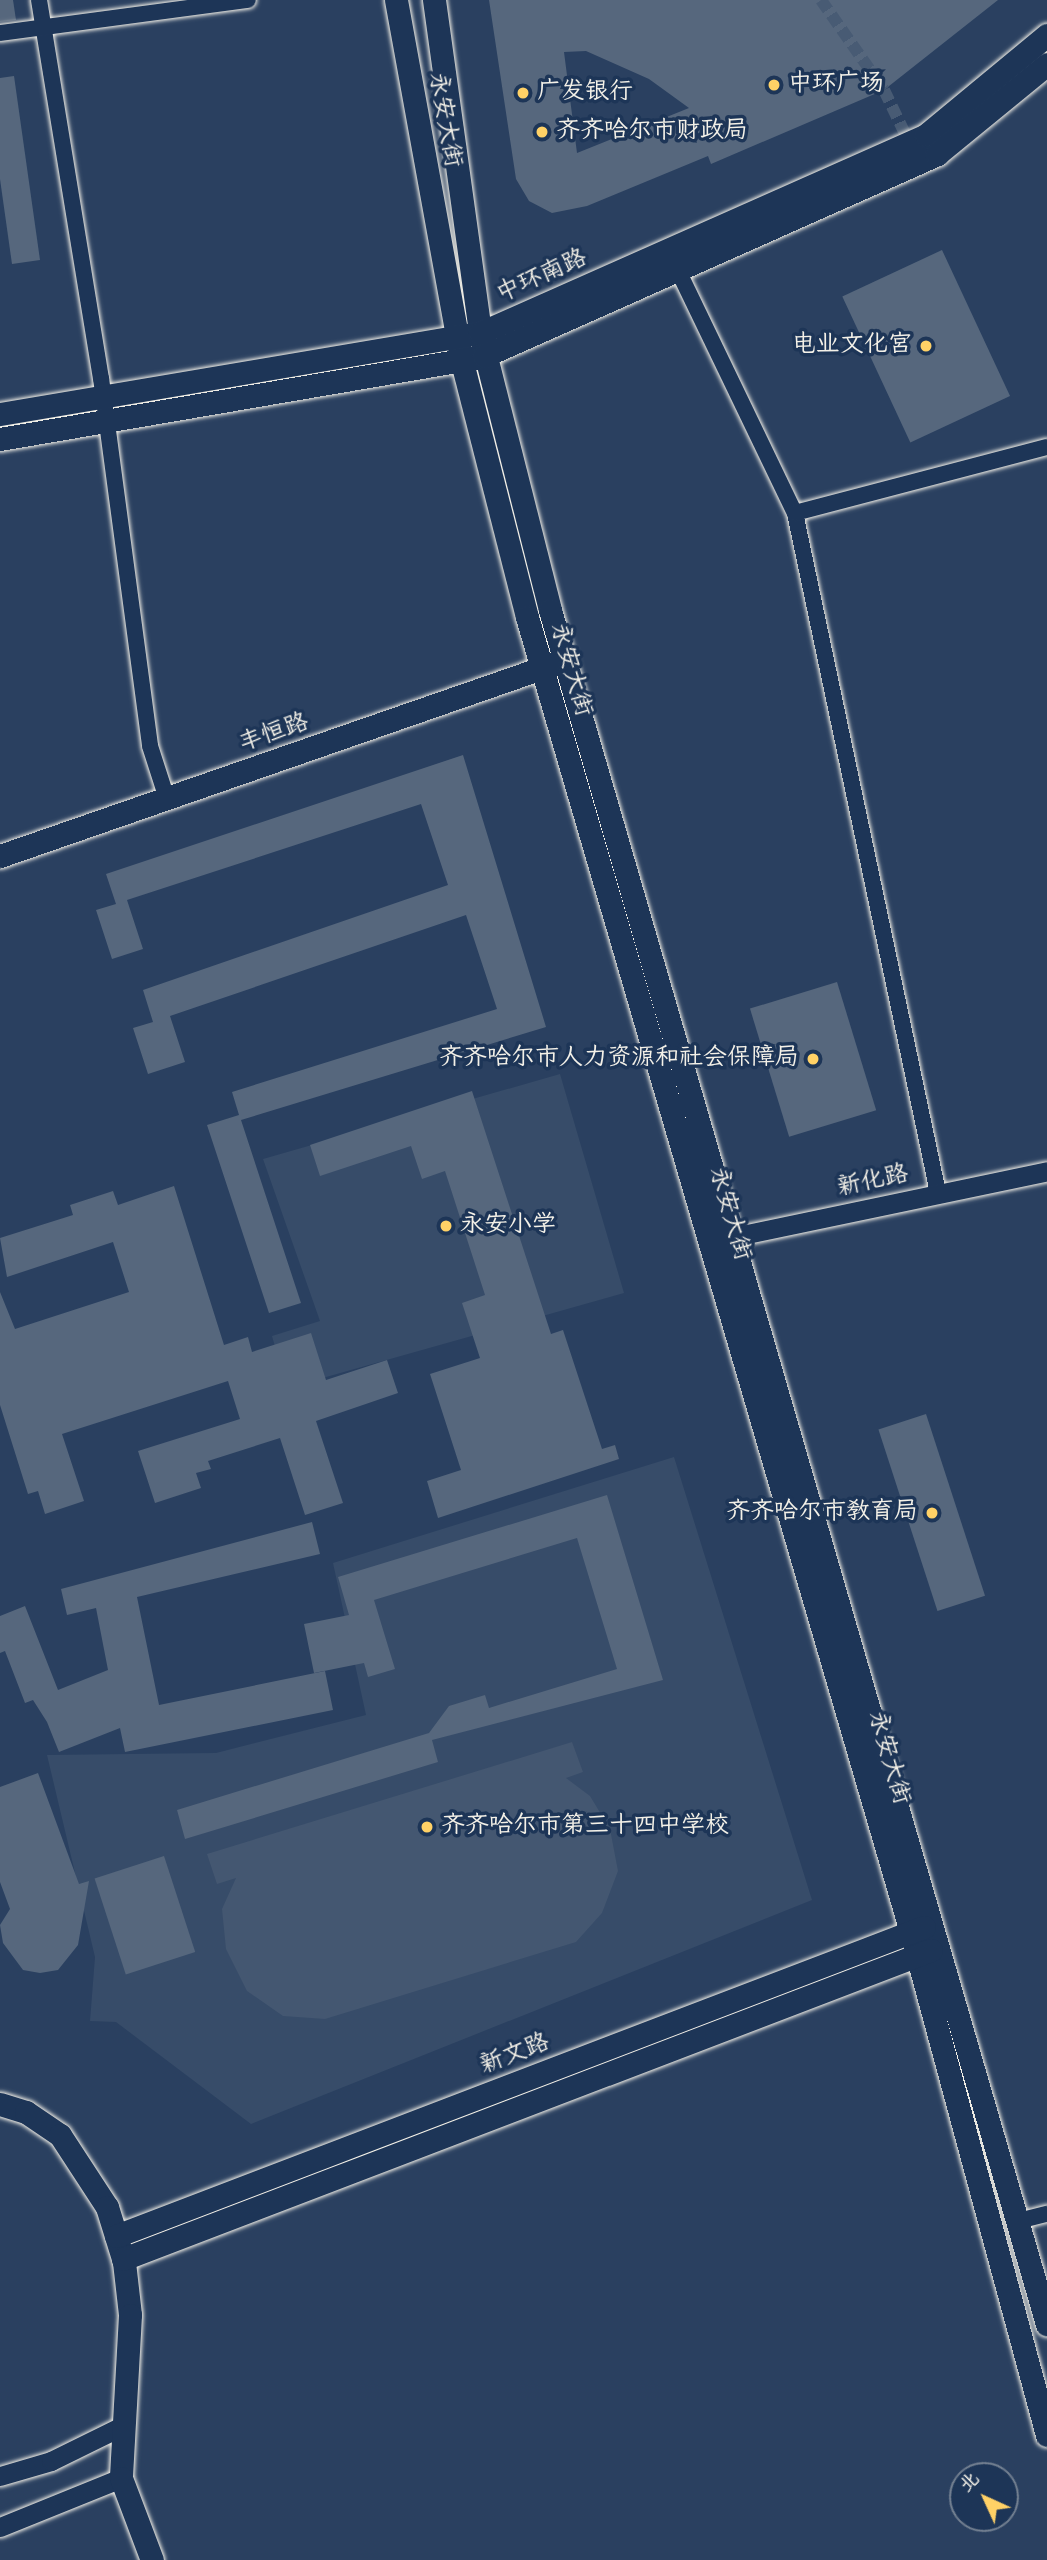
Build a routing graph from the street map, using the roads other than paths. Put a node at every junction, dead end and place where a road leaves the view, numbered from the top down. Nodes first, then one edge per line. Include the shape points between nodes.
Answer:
1 (39, 0) edge
2 (248, 0) edge
3 (396, 0) edge
4 (433, 0) edge
5 (42, 27) junction
6 (0, 33) edge
7 (1047, 35) edge
8 (1047, 64) edge
9 (673, 260) junction
10 (480, 333) junction
11 (457, 338) junction
12 (484, 356) junction
13 (462, 362) junction
14 (103, 398) junction
15 (0, 414) edge
16 (106, 423) junction
17 (0, 439) edge
18 (1047, 447) edge
19 (795, 513) junction
20 (564, 661) junction
21 (542, 668) junction
22 (167, 799) junction
23 (0, 856) edge
24 (1047, 1171) edge
25 (938, 1193) junction
26 (733, 1237) junction
27 (710, 1242) junction
28 (933, 1924) junction
29 (911, 1932) junction
30 (940, 1947) junction
31 (918, 1956) junction
32 (0, 2104) edge
33 (1047, 2214) edge
34 (1017, 2221) junction
35 (116, 2236) junction
36 (123, 2259) junction
37 (1047, 2325) edge
38 (120, 2427) junction
39 (1047, 2435) edge
40 (0, 2476) edge
41 (121, 2478) junction
42 (0, 2527) edge
43 (152, 2560) edge

1 - 5 street
2 - 5 street
3 - 11 main road, 永安大街
4 - 10 main road, 永安大街
5 - 6 street
5 - 14 street
7 - 9 main road, 中环南路 via 926,135
8 - 9 main road, 中环南路 via 937,154
9 - 10 main road, 中环南路
9 - 12 main road, 中环南路
9 - 19 street
10 - 11 main road, 中环南路
10 - 12 main road, 永安大街
11 - 13 main road, 永安大街
11 - 14 main road, 中环南路
12 - 13 main road, 中环南路
12 - 20 main road, 永安大街
13 - 16 main road, 中环南路
13 - 21 main road, 永安大街
14 - 15 main road, 中环南路
14 - 16 street
16 - 17 main road, 中环南路
16 - 22 street via 150,746
18 - 19 street
19 - 25 street
20 - 21 main road, 丰恒路
20 - 26 main road, 永安大街
21 - 22 main road, 丰恒路
21 - 27 main road, 永安大街
22 - 23 main road, 丰恒路
24 - 25 street, 新化路
25 - 26 street, 新化路
26 - 27 street, 新化路
26 - 28 main road, 永安大街
27 - 29 main road, 永安大街
28 - 29 main road, 新文路
28 - 30 main road, 永安大街
29 - 31 main road, 永安大街
29 - 35 main road, 新文路
30 - 31 main road, 新文路
30 - 34 main road, 永安大街
31 - 36 main road, 新文路
31 - 39 main road, 永安大街
32 - 35 main road via 26,2112 60,2135 107,2207
33 - 34 street
34 - 37 main road, 永安大街
35 - 36 main road
36 - 38 main road via 130,2315
38 - 40 street via 51,2461
38 - 41 main road
41 - 42 street
41 - 43 main road

